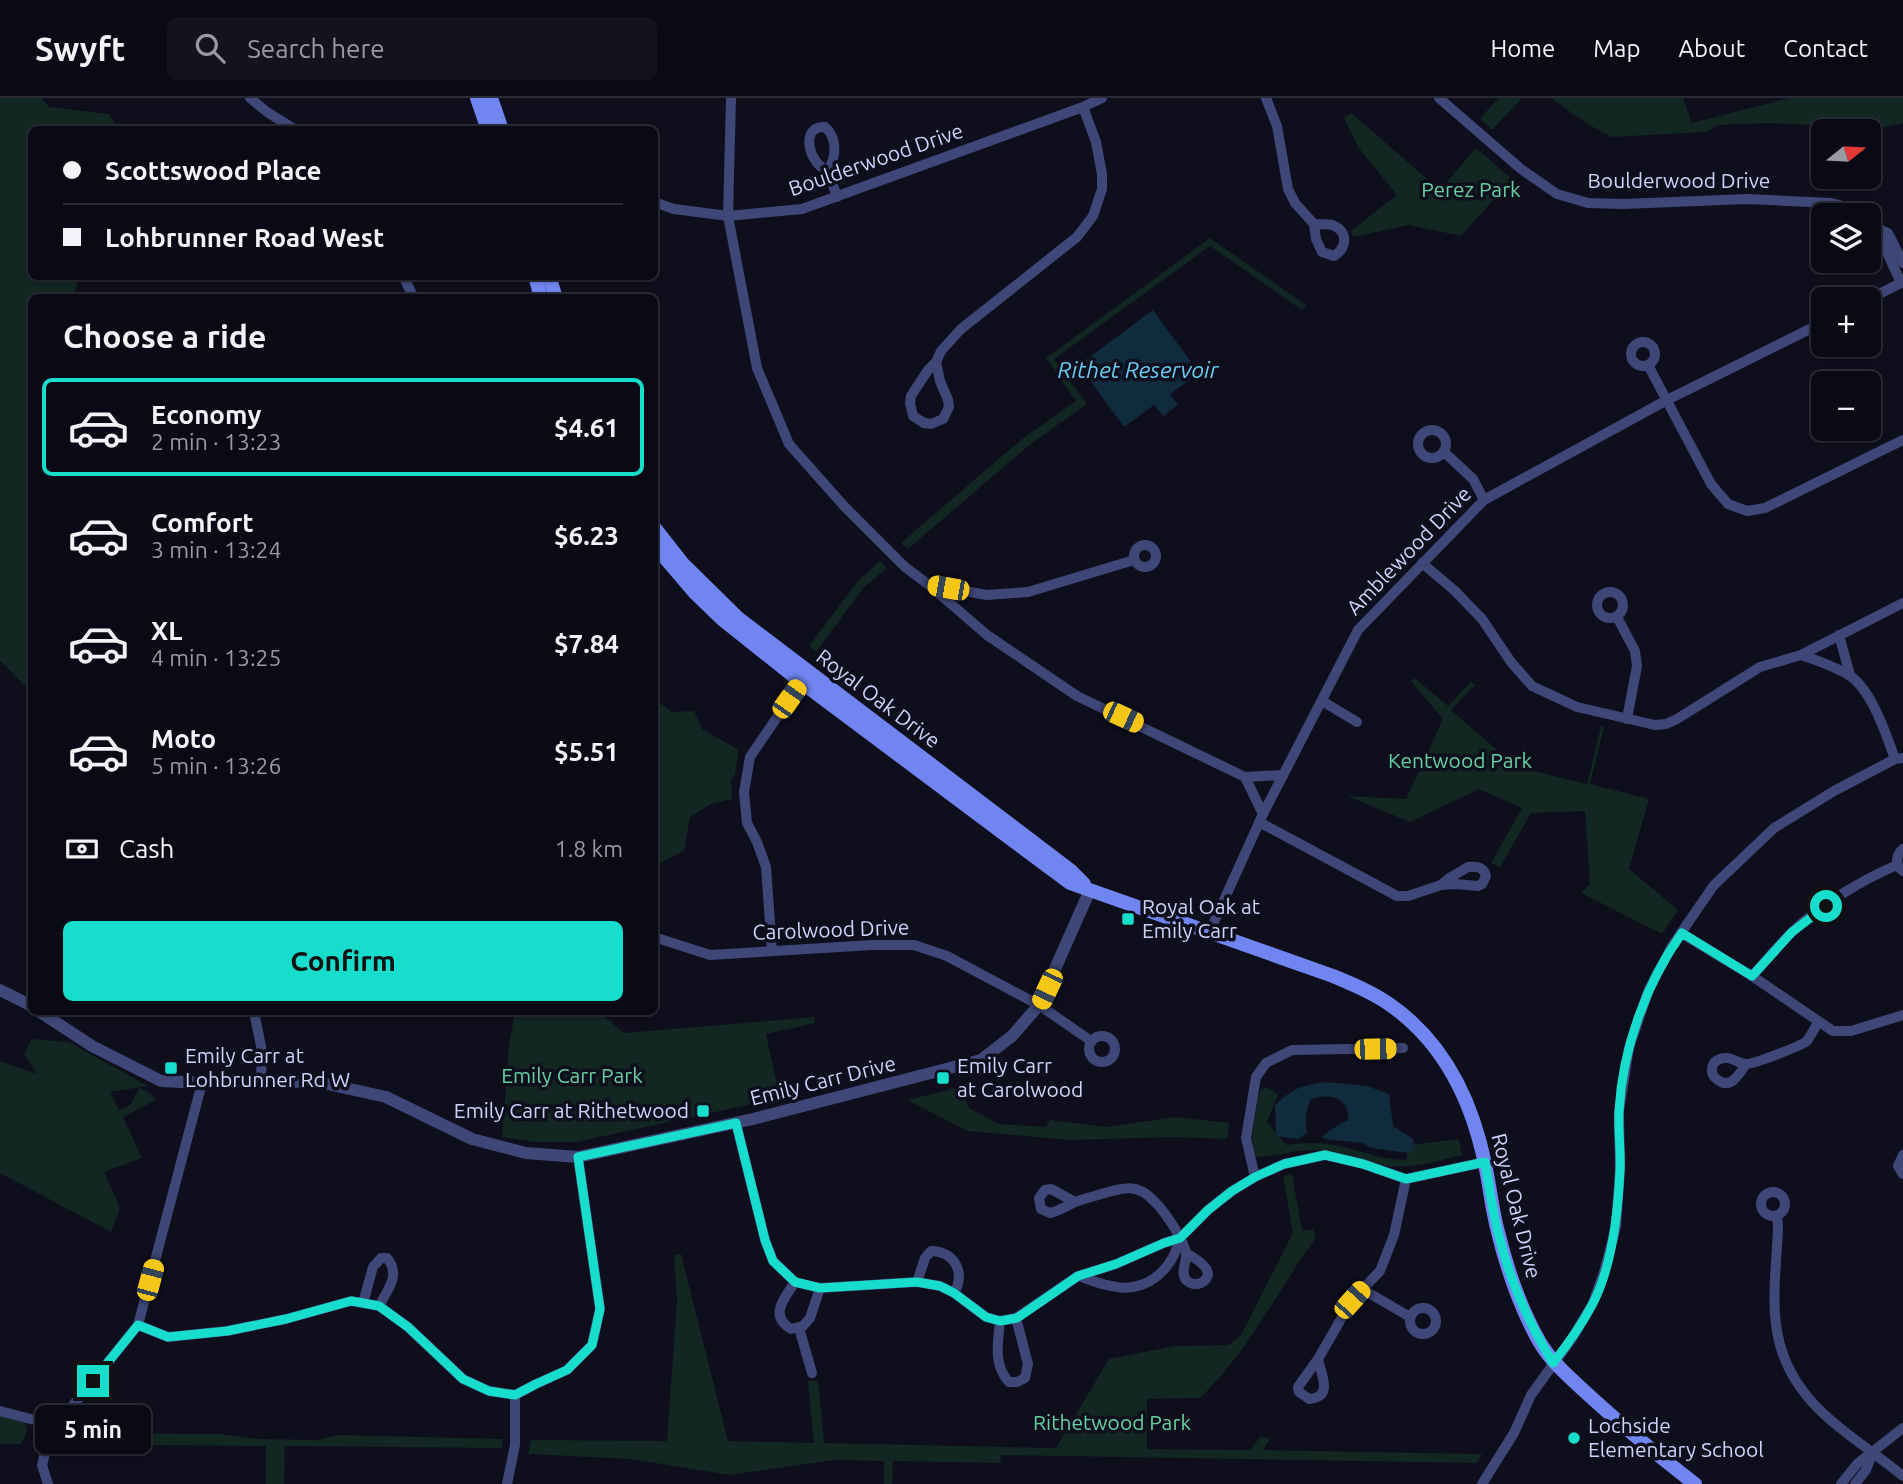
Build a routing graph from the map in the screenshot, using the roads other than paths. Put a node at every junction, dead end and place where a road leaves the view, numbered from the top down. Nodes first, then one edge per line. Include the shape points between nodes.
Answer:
1 (250, 98) edge
2 (477, 98) edge
3 (491, 98) edge
4 (732, 98) edge
5 (1102, 98) edge
6 (1266, 98) edge
7 (1439, 98) edge
8 (1083, 107) junction
9 (290, 126) edge
10 (487, 126) edge
11 (501, 126) edge
12 (828, 170) dead end
13 (837, 197) junction
14 (658, 203) edge
15 (1830, 203) edge
16 (728, 216) junction
17 (1314, 223) dead end
18 (1881, 230) edge
19 (1881, 239) edge
20 (1903, 263) edge
21 (1902, 283) edge
22 (1881, 293) edge
23 (1811, 328) edge
24 (936, 362) junction
25 (1648, 365) dead end
26 (1667, 400) junction
27 (1903, 440) edge
28 (1444, 452) dead end
29 (1484, 500) junction
30 (658, 532) edge
31 (658, 550) edge
32 (1134, 560) dead end
33 (1422, 563) junction
34 (929, 585) junction
35 (1903, 603) edge
36 (1617, 617) dead end
37 (1839, 635) junction
38 (1801, 655) junction
39 (1850, 675) junction
40 (804, 677) junction
41 (1322, 701) junction
42 (1627, 719) junction
43 (1357, 722) dead end
44 (1899, 758) edge
45 (1283, 775) junction
46 (1245, 777) junction
47 (1261, 818) junction
48 (1903, 849) edge
49 (1900, 868) edge
50 (1441, 886) dead end
51 (1090, 890) junction
52 (1209, 933) junction
53 (1682, 933) junction
54 (658, 938) edge
55 (772, 951) junction
56 (1752, 976) junction
57 (0, 990) edge
58 (28, 1004) edge
59 (1039, 1005) junction
60 (45, 1015) edge
61 (255, 1015) edge
62 (1903, 1015) edge
63 (1818, 1022) junction
64 (1091, 1041) dead end
65 (1403, 1048) dead end
66 (1746, 1064) dead end
67 (261, 1080) junction
68 (202, 1083) junction
69 (736, 1123) junction
70 (1903, 1155) edge
71 (578, 1157) junction
72 (1485, 1162) junction
73 (1903, 1174) edge
74 (1255, 1177) junction
75 (1406, 1179) junction
76 (1075, 1202) dead end
77 (1777, 1216) dead end
78 (1180, 1238) junction
79 (1186, 1253) dead end
80 (1078, 1276) junction
81 (795, 1282) junction
82 (917, 1282) junction
83 (820, 1288) junction
84 (1362, 1289) junction
85 (954, 1293) junction
86 (363, 1303) junction
87 (379, 1306) junction
88 (1410, 1317) dead end
89 (1017, 1318) junction
90 (1000, 1321) junction
91 (138, 1325) junction
92 (799, 1328) junction
93 (1318, 1359) junction
94 (1553, 1363) junction
95 (812, 1373) dead end
96 (515, 1395) junction
97 (0, 1411) edge
98 (58, 1426) junction
99 (1903, 1428) edge
100 (1873, 1452) junction
101 (1903, 1476) edge
102 (48, 1484) edge
103 (507, 1484) edge
104 (1482, 1484) edge
105 (1695, 1484) edge
106 (1841, 1484) edge
107 (1855, 1484) edge

1 - 9 street
2 - 10 main road
3 - 11 main road
4 - 16 street
5 - 8 street, Boulderwood Drive
6 - 17 street via 1277,126 1288,189
7 - 15 street, Boulderwood Drive via 1521,169 1557,194 1588,203 1746,199
8 - 13 street, Boulderwood Drive
8 - 24 street via 1102,174 1093,216 1077,237 961,329
12 - 13 street
13 - 16 street, Boulderwood Drive via 802,209
14 - 16 street, Boulderwood Drive
16 - 34 street via 757,369 789,444 853,516
18 - 20 street, Boulderwood Drive via 1888,233
19 - 21 street, Boulderwood Drive
21 - 22 street
23 - 26 street, Amblewood Drive
24 - 24 street via 911,396 913,416 924,424 943,419 949,407
25 - 26 street
26 - 27 street via 1711,484 1728,504 1746,511 1765,508
26 - 29 street, Amblewood Drive
28 - 29 street via 1473,479
29 - 33 street, Amblewood Drive
30 - 40 main road, Royal Oak Drive via 737,618
31 - 40 main road, Royal Oak Drive via 722,619
32 - 34 street via 1028,592 987,595
33 - 41 street, Amblewood Drive via 1358,630
33 - 42 street via 1482,619 1532,687 1577,707
34 - 46 street via 987,635 1077,696
35 - 37 street
36 - 42 street via 1635,651 1637,666
37 - 38 street
37 - 39 street
38 - 39 street
38 - 42 street via 1760,667 1666,724
39 - 44 street via 1868,695
40 - 51 main road, Royal Oak Drive via 1070,870
40 - 55 street via 750,757 744,792 747,823 766,867
41 - 43 street
41 - 45 street, Amblewood Drive
44 - 53 street via 1774,828 1714,885
45 - 46 street
45 - 47 street, Amblewood Drive
46 - 47 street
47 - 50 street via 1397,895
47 - 52 street, Amblewood Drive
48 - 49 street via 1897,857
49 - 56 street via 1860,884 1814,914
51 - 52 main road, Royal Oak Drive
51 - 59 street, Emily Carr Drive
52 - 72 main road, Royal Oak Drive via 1363,988 1419,1028 1457,1080
53 - 56 street
53 - 94 street via 1649,989 1629,1048 1619,1111 1616,1227 1604,1272 1593,1303
54 - 55 street, Carolwood Drive via 710,955
55 - 59 street, Carolwood Drive via 914,945 947,956
56 - 63 street
57 - 58 street
59 - 64 street, Carolwood Drive
59 - 69 street, Emily Carr Drive via 1012,1036 981,1060
60 - 68 street, Emily Carr Drive via 92,1046 161,1081
61 - 67 street via 262,1051
62 - 63 street via 1851,1031 1833,1031
63 - 66 street via 1805,1042
65 - 74 street via 1292,1050 1266,1063 1256,1077 1246,1138
67 - 68 street, Emily Carr Drive
67 - 71 street, Emily Carr Drive via 323,1083 386,1097 472,1139 526,1153
68 - 91 street
69 - 71 street, Emily Carr Drive
69 - 81 street via 765,1240 773,1261
70 - 73 street via 1898,1166
71 - 96 street via 600,1309 592,1345 567,1370
72 - 75 street
72 - 94 main road, Royal Oak Drive via 1498,1232 1518,1297
74 - 75 street via 1284,1164 1325,1155
74 - 78 street via 1224,1197
75 - 84 street via 1386,1258
76 - 78 street via 1121,1188 1144,1192
77 - 100 street via 1775,1323 1784,1360 1806,1397
78 - 79 street
78 - 80 street
78 - 80 street via 1177,1253 1163,1272 1133,1287
80 - 89 street
81 - 83 street
81 - 92 street via 779,1313 791,1329
82 - 83 street
82 - 85 street
82 - 85 street via 925,1258 931,1251 942,1251 959,1271
83 - 92 street via 810,1318
84 - 88 street
84 - 93 street
85 - 90 street via 986,1317
86 - 87 street
86 - 87 street via 373,1267 380,1258 387,1258 394,1278
86 - 91 street via 351,1301 227,1331 168,1337
87 - 96 street via 463,1379 489,1391
89 - 90 street
89 - 90 street via 1028,1364 1024,1378 1017,1382 1009,1382 1002,1374
91 - 98 street
92 - 95 street
93 - 93 street via 1325,1385 1320,1396 1309,1399 1298,1387
94 - 104 street
94 - 105 main road, Royal Oak Drive
96 - 103 street via 515,1445
97 - 98 street
98 - 102 street via 42,1465
99 - 100 street
100 - 101 street
100 - 106 street
100 - 107 street

